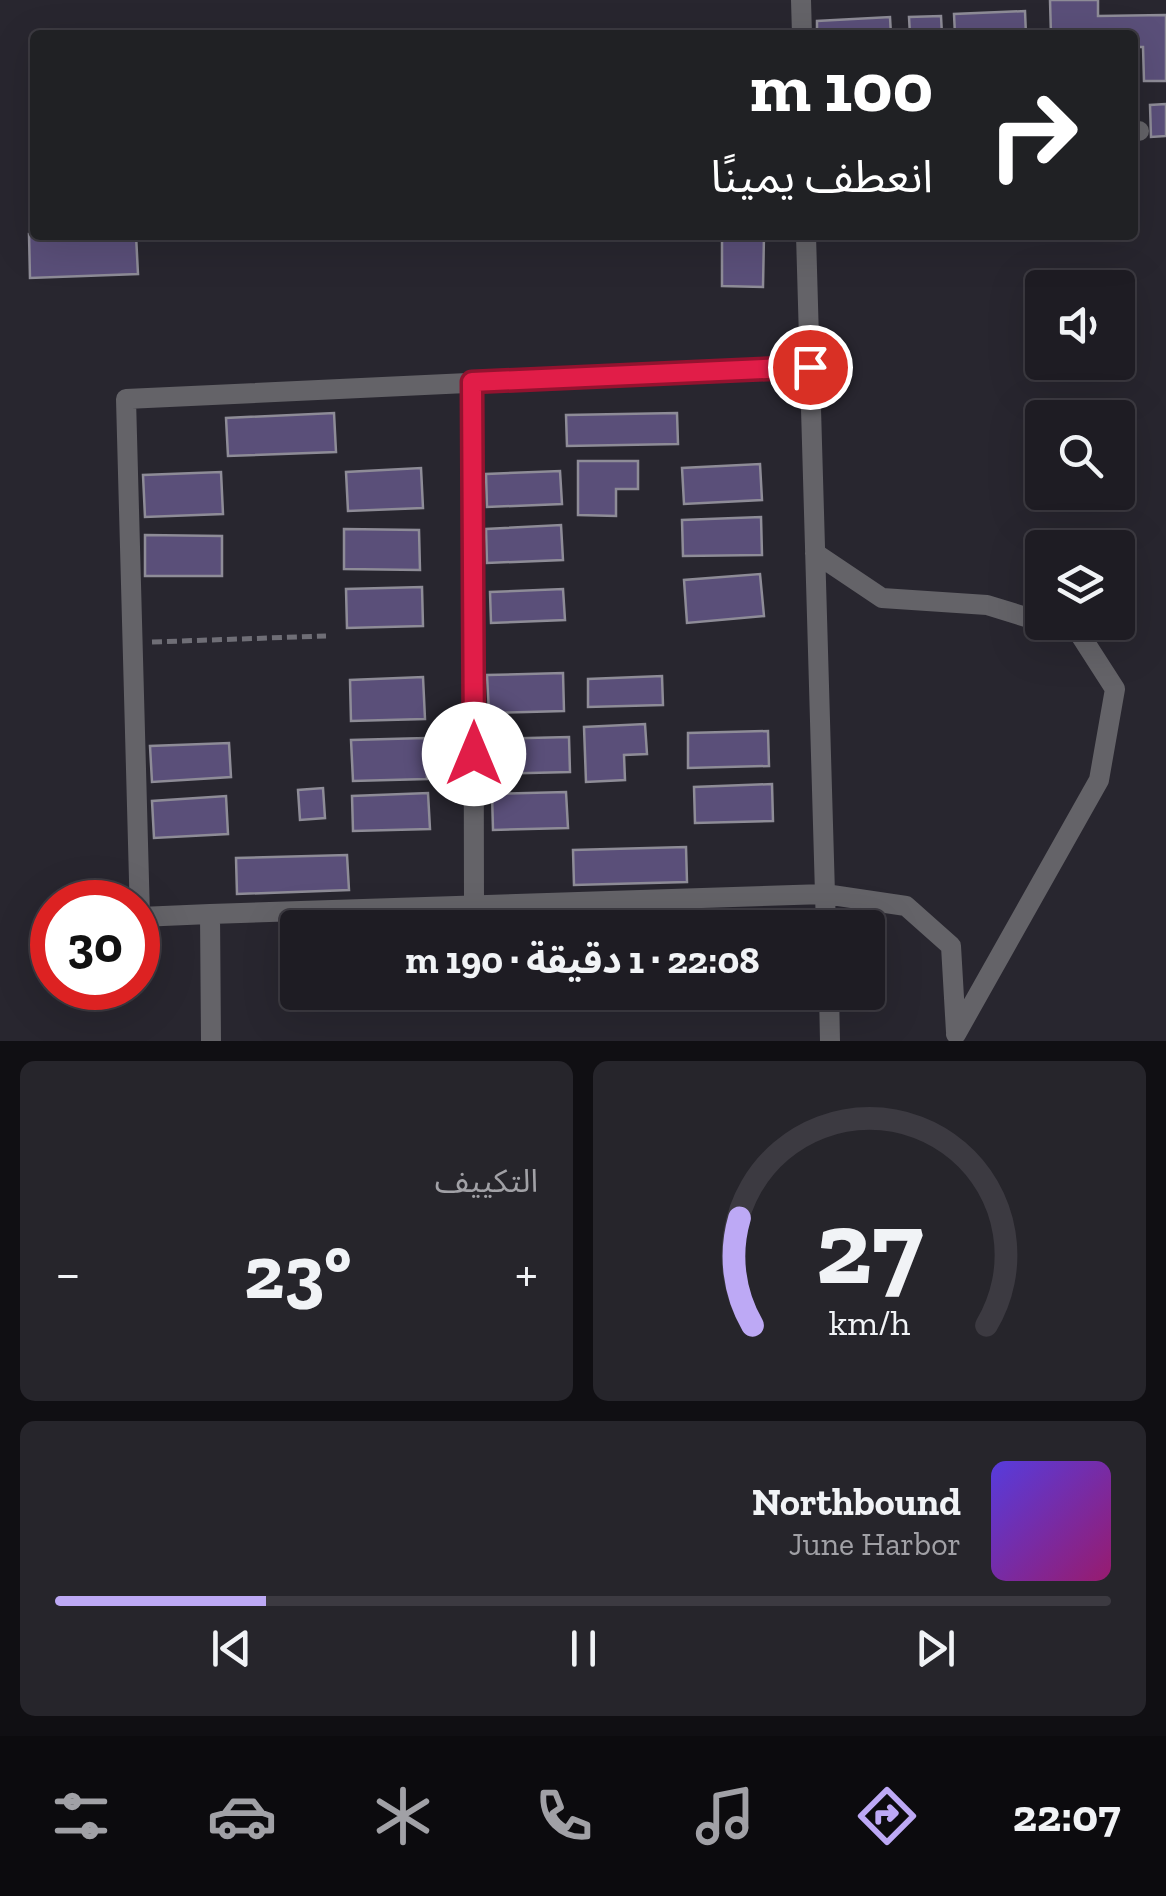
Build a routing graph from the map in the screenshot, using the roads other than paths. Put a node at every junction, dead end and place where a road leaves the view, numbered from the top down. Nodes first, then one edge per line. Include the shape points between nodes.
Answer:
1 (802, 0) edge
2 (802, 30) edge
3 (806, 240) edge
4 (810, 367) junction
5 (472, 382) junction
6 (816, 553) junction
7 (1025, 616) edge
8 (1084, 640) edge
9 (825, 894) junction
10 (474, 903) junction
11 (825, 910) edge
12 (210, 914) junction
13 (829, 1010) edge
14 (956, 1036) edge
15 (211, 1041) edge
16 (830, 1041) edge

1 - 2 street
3 - 4 street
4 - 5 street
4 - 6 street
5 - 10 street
5 - 12 street via 126,399 140,917
6 - 7 street via 882,598 987,605
6 - 9 street
8 - 14 street via 1115,689 1098,780
9 - 10 street
9 - 11 street
9 - 14 street via 906,906 951,946
10 - 12 street
12 - 15 street
13 - 16 street

